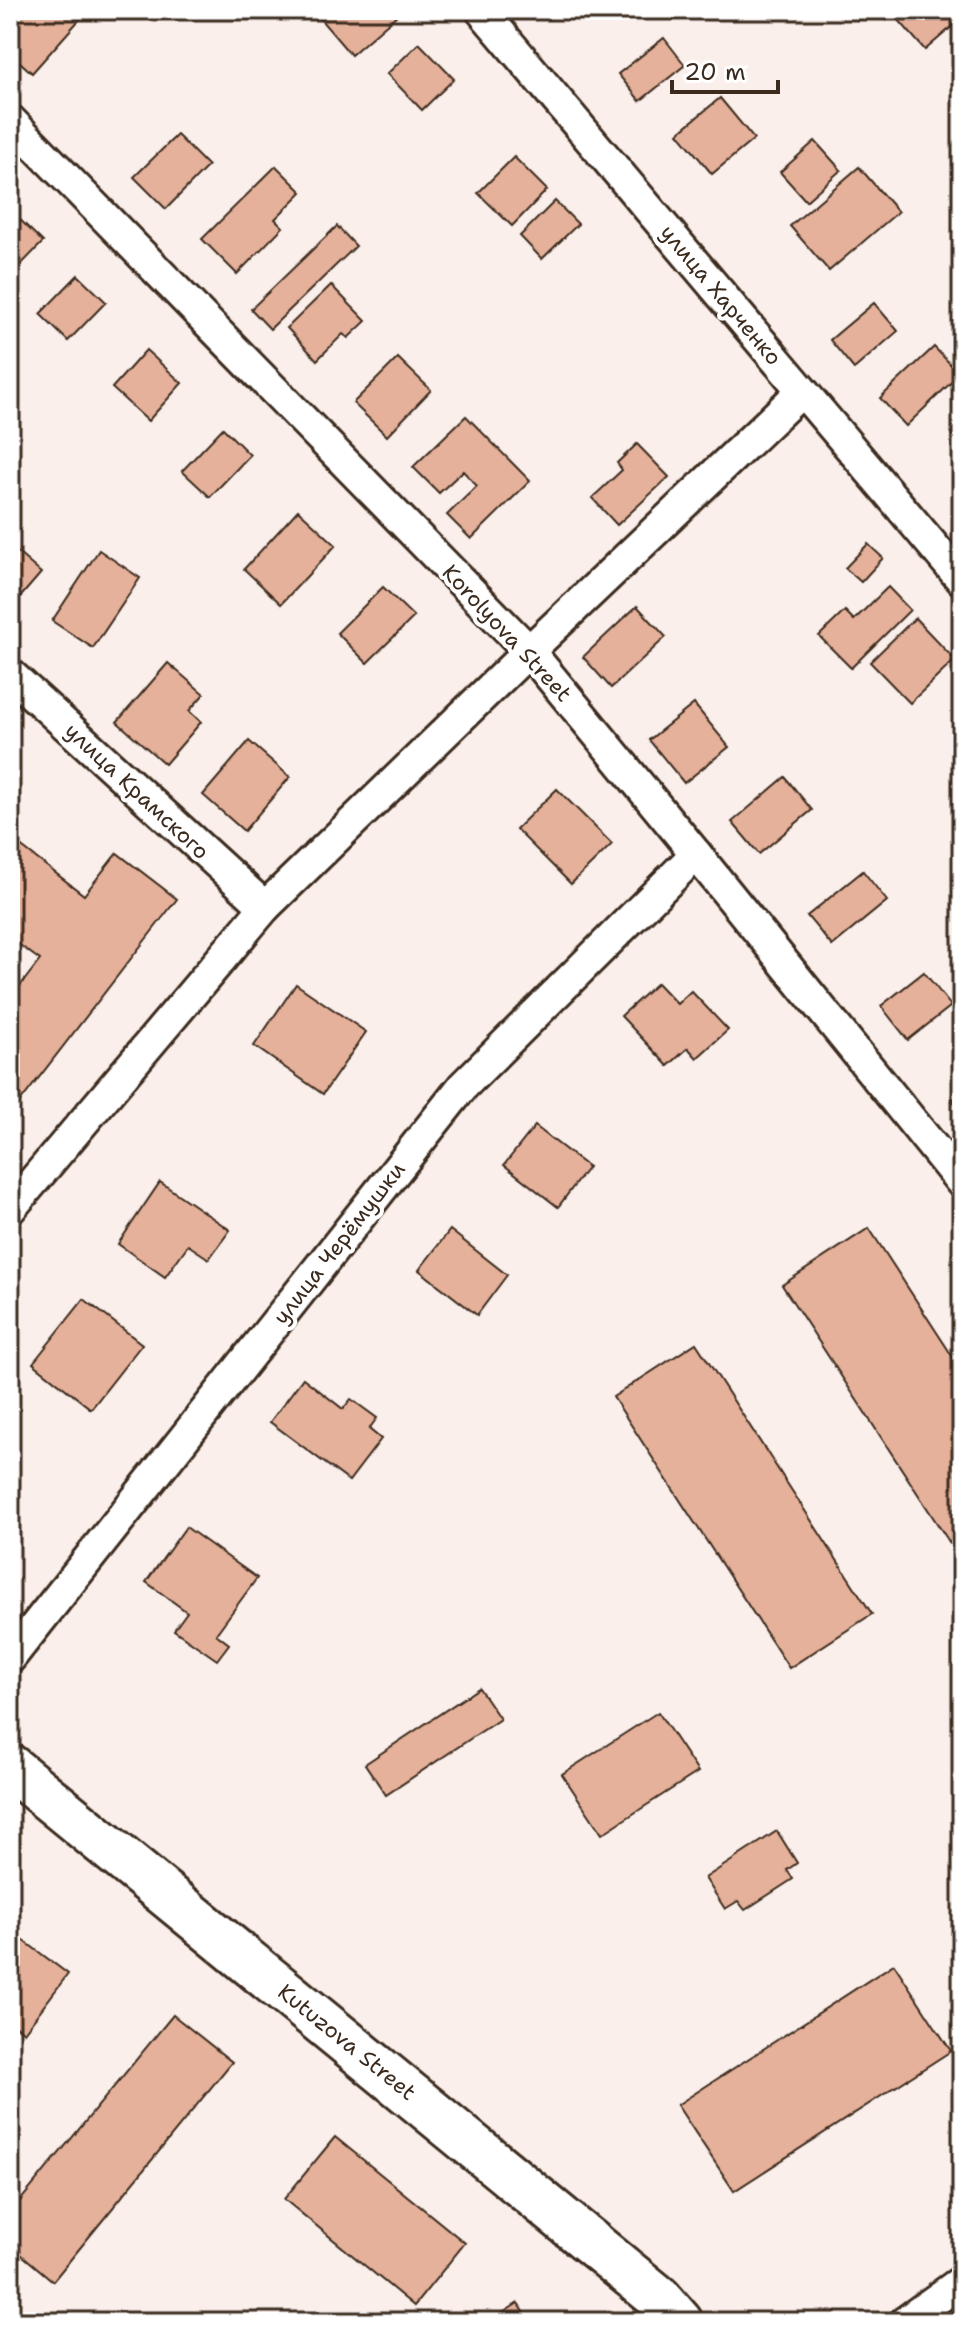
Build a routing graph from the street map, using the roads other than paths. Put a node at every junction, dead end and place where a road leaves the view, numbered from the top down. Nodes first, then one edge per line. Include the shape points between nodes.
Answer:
1 (481, 10) edge
2 (10, 120) edge
3 (802, 391) junction
4 (962, 580) edge
5 (529, 651) junction
6 (10, 674) edge
7 (696, 854) junction
8 (265, 907) junction
9 (962, 1183) edge
10 (10, 1209) edge
11 (10, 1658) edge
12 (10, 1767) edge
13 (962, 2281) edge
14 (680, 2322) edge
15 (905, 2322) edge

1 - 3 street, улица Харченко
2 - 5 street, Korolyova Street
3 - 4 street, улица Харченко
3 - 5 street
5 - 7 street, Korolyova Street
5 - 8 street
6 - 8 street, улица Крамского
7 - 9 street, Korolyova Street
7 - 11 street, улица Черёмушки via 463,1086
8 - 10 street
12 - 14 main road, Kutuzova Street via 659,2298
13 - 15 street

